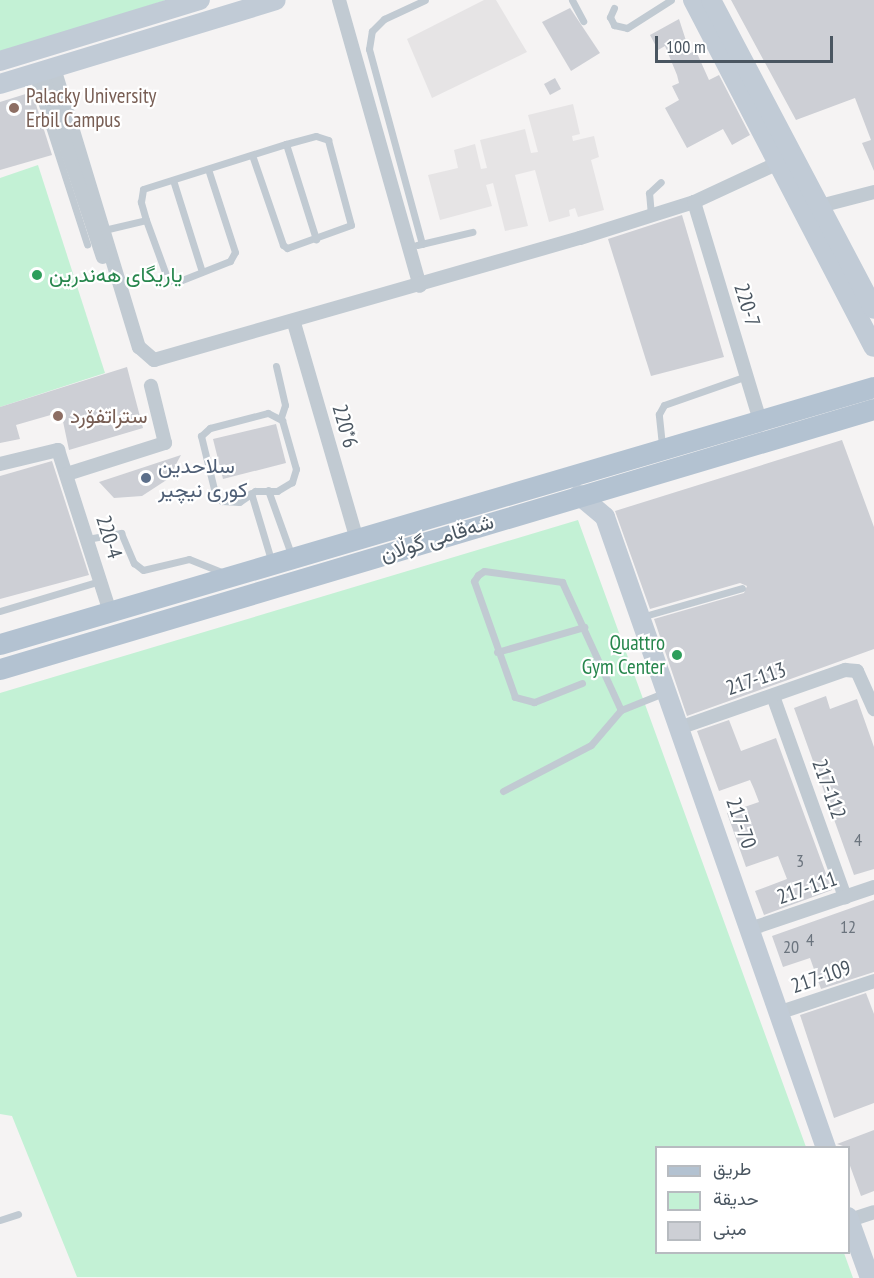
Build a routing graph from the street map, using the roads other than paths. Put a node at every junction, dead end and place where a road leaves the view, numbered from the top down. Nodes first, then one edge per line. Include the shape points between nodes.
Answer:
1 (200, 0) edge
2 (276, 0) edge
3 (339, 0) edge
4 (425, 0) edge
5 (572, 0) edge
6 (671, 0) edge
7 (693, 0) edge
8 (711, 0) edge
9 (615, 8) dead end
10 (582, 21) dead end
11 (0, 61) edge
12 (43, 71) junction
13 (0, 84) edge
14 (286, 144) junction
15 (252, 155) junction
16 (778, 163) junction
17 (208, 169) junction
18 (173, 180) junction
19 (661, 182) dead end
20 (874, 192) edge
21 (694, 202) junction
22 (820, 206) junction
23 (651, 214) junction
24 (146, 220) junction
25 (104, 230) junction
26 (472, 232) dead end
27 (316, 239) junction
28 (87, 244) dead end
29 (415, 245) junction
30 (202, 272) junction
31 (420, 286) junction
32 (874, 309) edge
33 (293, 324) junction
34 (874, 346) edge
35 (276, 366) dead end
36 (747, 376) junction
37 (151, 386) dead end
38 (873, 392) edge
39 (281, 417) junction
40 (760, 420) junction
41 (662, 451) junction
42 (0, 464) edge
43 (67, 474) junction
44 (616, 484) junction
45 (268, 490) junction
46 (251, 493) junction
47 (579, 495) junction
48 (605, 518) junction
49 (87, 539) junction
50 (357, 540) junction
51 (296, 558) junction
52 (272, 564) junction
53 (237, 574) junction
54 (100, 582) junction
55 (742, 588) dead end
56 (0, 611) edge
57 (110, 612) junction
58 (641, 617) junction
59 (74, 622) junction
60 (584, 627) junction
61 (0, 644) edge
62 (82, 644) junction
63 (497, 652) junction
64 (0, 669) edge
65 (582, 683) dead end
66 (668, 691) junction
67 (773, 696) junction
68 (874, 709) edge
69 (621, 710) junction
70 (682, 727) junction
71 (503, 791) dead end
72 (874, 887) edge
73 (845, 897) junction
74 (753, 928) junction
75 (873, 984) edge
76 (781, 1012) junction
77 (825, 1146) edge
78 (874, 1212) edge
79 (18, 1214) dead end
80 (850, 1219) edge
81 (0, 1220) edge
82 (850, 1222) edge
83 (870, 1278) edge

1 - 11 street
2 - 12 street
3 - 29 street
4 - 29 lane via 384,19 372,31 369,49
5 - 10 lane
6 - 9 lane via 627,28 614,25 610,17
7 - 16 street
8 - 22 street
12 - 13 street
12 - 25 street
12 - 28 lane
12 - 33 street via 137,359 161,367
14 - 15 lane
14 - 27 lane
14 - 27 lane via 316,136 328,140 353,216 346,229
15 - 17 lane
15 - 27 lane via 283,245
16 - 21 street
16 - 34 street
17 - 18 lane
17 - 30 lane via 235,252 230,261
18 - 24 lane via 140,193
18 - 30 lane
19 - 23 lane via 648,193
20 - 22 street
21 - 23 street
21 - 36 street, 220-7
22 - 32 street
23 - 31 street
24 - 25 lane
24 - 30 lane via 168,280 177,282
25 - 33 street via 139,347 149,358
26 - 29 lane
29 - 31 street
31 - 33 street
33 - 50 street, 220*6
35 - 39 lane via 285,405
36 - 40 street, 220-7
36 - 41 lane via 664,405 658,414
37 - 43 street via 165,443
38 - 40 main road, شەقامی گوڵان
38 - 44 main road, شەقامی گوڵان
39 - 45 lane via 296,469 288,486
39 - 46 lane via 268,413 210,428 201,436 218,497 235,503
40 - 41 main road, شەقامی گوڵان
41 - 50 main road, شەقامی گوڵان
42 - 43 street, 220-4 via 54,448
43 - 49 street, 220-4
44 - 47 main road, شەقامی گوڵان
44 - 48 street
45 - 46 lane
45 - 51 lane via 288,549
46 - 52 lane
47 - 48 street, 217-70
47 - 62 main road, شەقامی گوڵان
48 - 58 street, 217-70
49 - 53 lane via 122,533 134,563 143,570 189,559
49 - 54 street, 220-4
50 - 51 main road, شەقامی گوڵان
51 - 52 main road, شەقامی گوڵان
52 - 53 main road, شەقامی گوڵان
53 - 57 main road, شەقامی گوڵان
54 - 56 lane
54 - 57 street, 220-4
55 - 58 lane
57 - 59 main road, شەقامی گوڵان
58 - 66 street, 217-70
59 - 61 main road, شەقامی گوڵان
59 - 62 main road via 66,636 70,643
60 - 63 lane
60 - 63 lane via 562,582 484,571 474,581
60 - 69 lane
62 - 64 main road, شەقامی گوڵان
63 - 65 lane via 510,693 523,701 534,702
66 - 69 lane
66 - 70 street, 217-70
67 - 68 street, 217-113 via 844,670 857,671
67 - 70 street, 217-113
67 - 73 street, 217-112
69 - 71 lane via 591,745
70 - 74 street, 217-70
72 - 73 street, 217-111
73 - 74 street, 217-111
74 - 76 street, 217-70
75 - 76 street, 217-109
76 - 77 street, 217-70
78 - 80 street
79 - 81 lane
82 - 83 street

